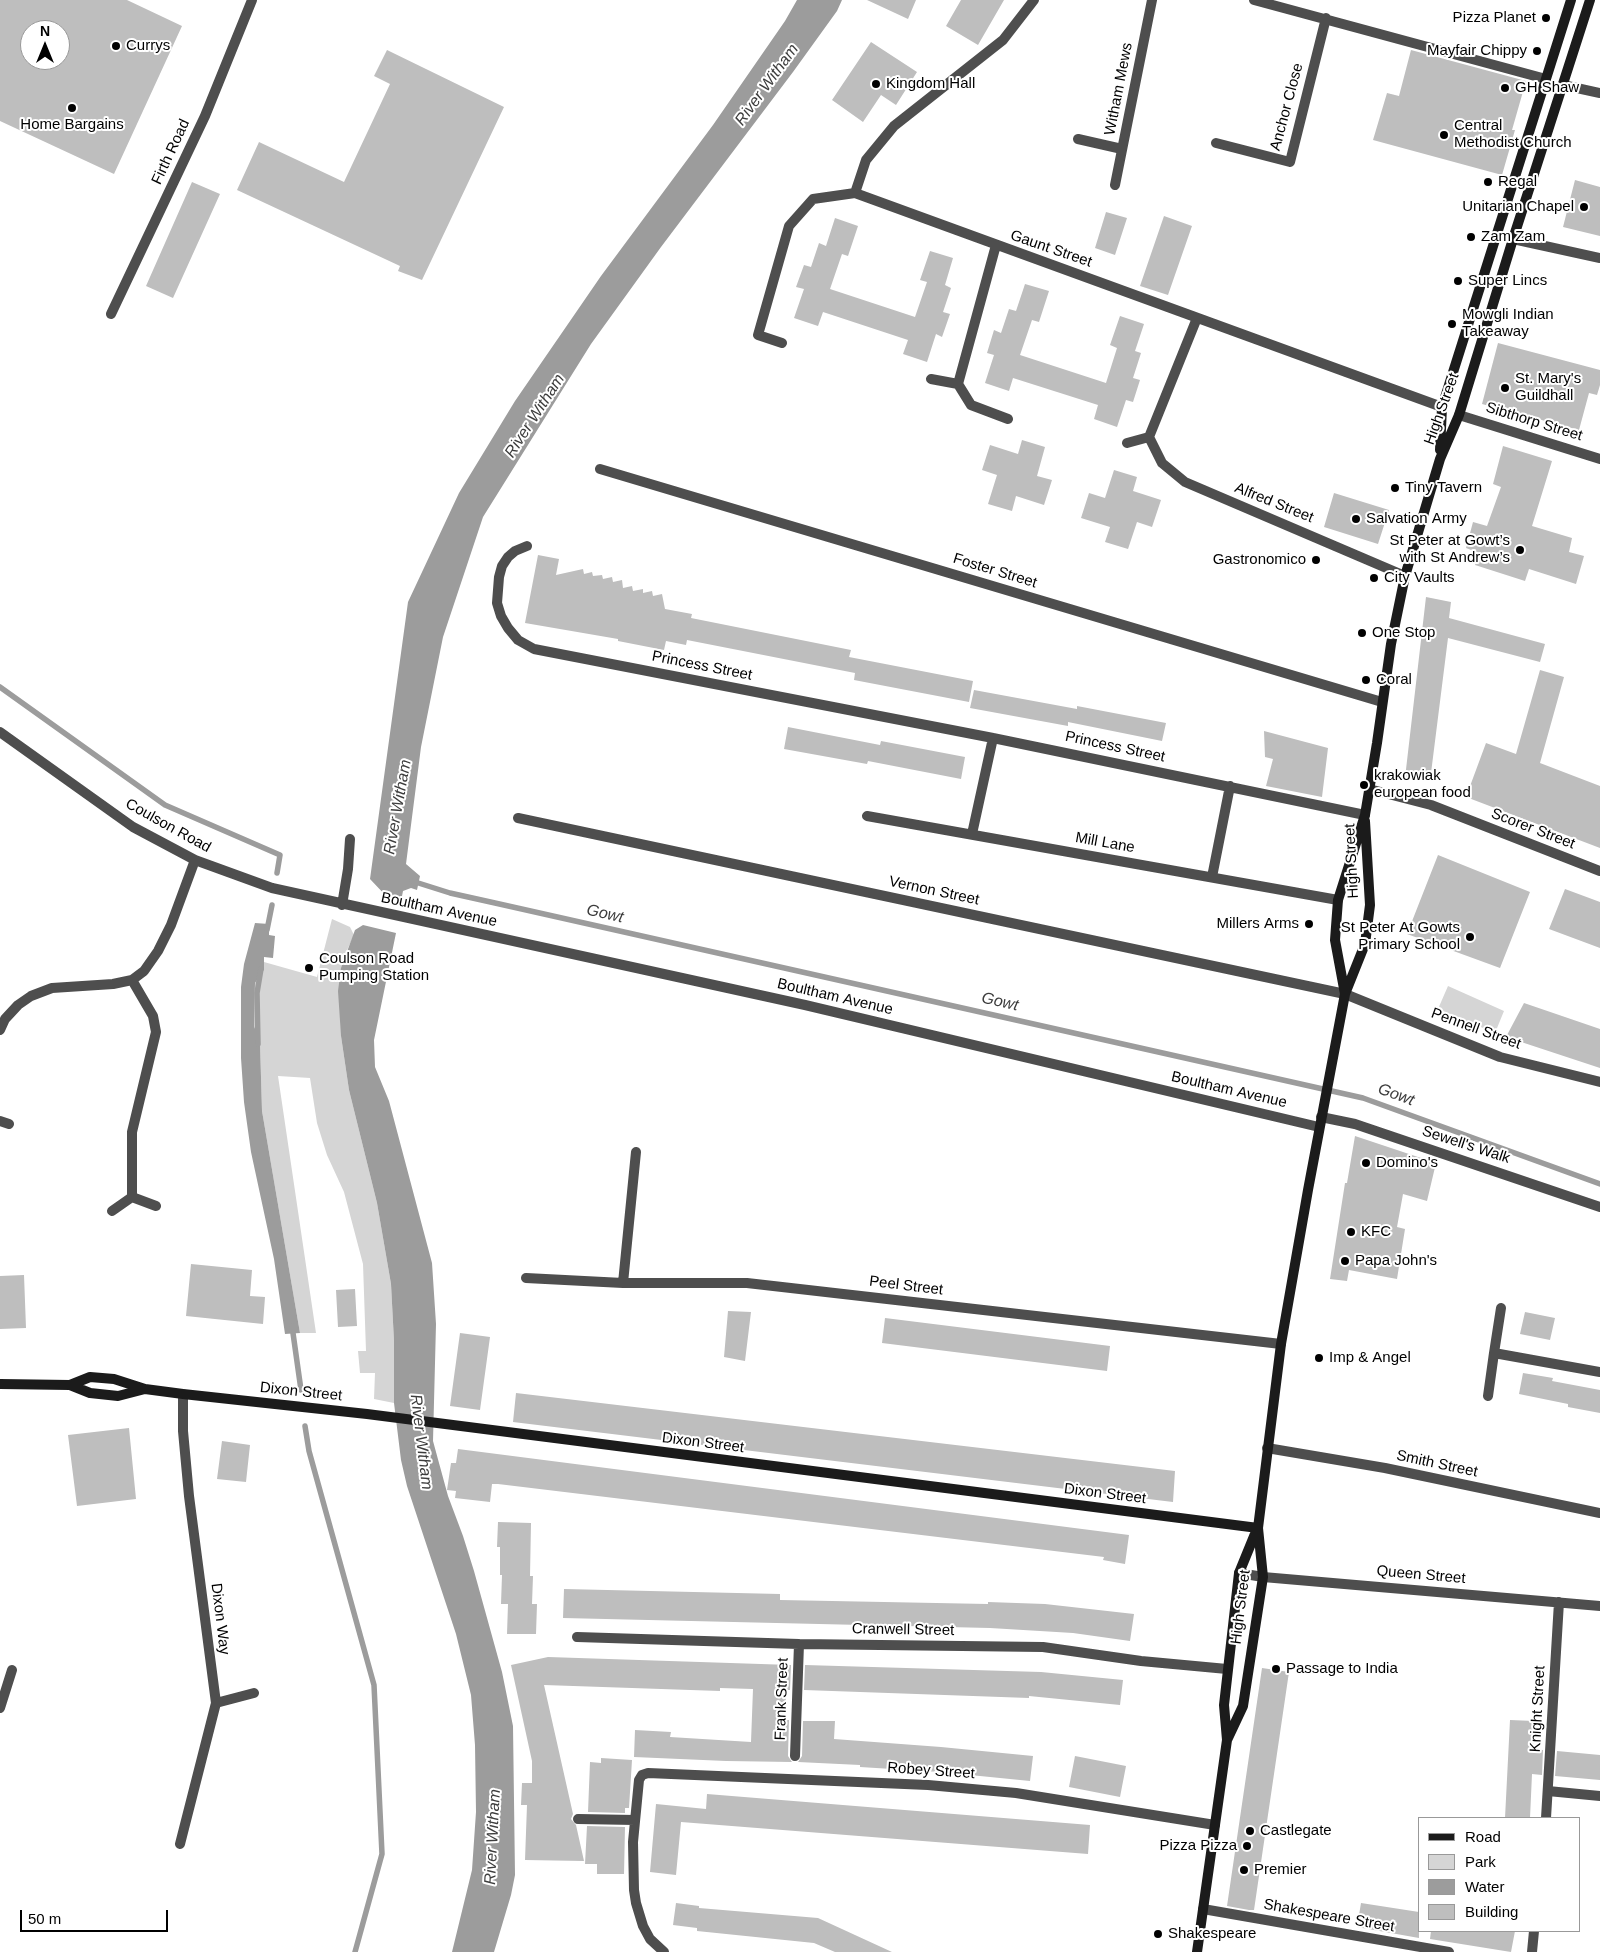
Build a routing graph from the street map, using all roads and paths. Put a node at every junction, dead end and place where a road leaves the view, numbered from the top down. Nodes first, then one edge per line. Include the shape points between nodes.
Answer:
1 (252, 0) edge
2 (1034, 0) edge
3 (1152, 0) edge
4 (1254, 0) edge
5 (1571, 0) edge
6 (1590, 0) edge
7 (1326, 18) junction
8 (1546, 79) junction
9 (1563, 85) junction
10 (1600, 92) edge
11 (1078, 139) dead end
12 (1216, 143) dead end
13 (1122, 149) junction
14 (1115, 185) dead end
15 (855, 193) junction
16 (1512, 239) junction
17 (996, 245) junction
18 (1600, 258) edge
19 (111, 314) dead end
20 (1197, 318) junction
21 (782, 343) dead end
22 (931, 378) dead end
23 (958, 384) junction
24 (1442, 407) junction
25 (1458, 414) junction
26 (1008, 419) dead end
27 (1149, 437) junction
28 (1127, 443) dead end
29 (1440, 459) junction
30 (1600, 459) edge
31 (600, 469) dead end
32 (527, 546) dead end
33 (1406, 576) junction
34 (1382, 702) junction
35 (0, 732) edge
36 (993, 738) junction
37 (1230, 786) junction
38 (1369, 789) junction
39 (1365, 815) junction
40 (867, 816) dead end
41 (518, 818) dead end
42 (972, 834) junction
43 (350, 839) dead end
44 (195, 860) junction
45 (1600, 871) edge
46 (1212, 877) junction
47 (1338, 900) junction
48 (342, 905) junction
49 (132, 980) junction
50 (1345, 994) junction
51 (0, 1030) edge
52 (1600, 1082) edge
53 (1321, 1118) junction
54 (636, 1152) dead end
55 (132, 1197) junction
56 (156, 1206) dead end
57 (1600, 1206) edge
58 (112, 1211) dead end
59 (526, 1278) dead end
60 (623, 1282) junction
61 (1501, 1308) dead end
62 (1281, 1344) junction
63 (1494, 1353) junction
64 (1600, 1372) edge
65 (0, 1384) edge
66 (70, 1385) junction
67 (145, 1389) junction
68 (183, 1394) junction
69 (1488, 1396) dead end
70 (1267, 1448) junction
71 (1600, 1513) edge
72 (1258, 1528) junction
73 (1239, 1573) junction
74 (1263, 1577) junction
75 (1558, 1602) junction
76 (1600, 1606) edge
77 (576, 1637) dead end
78 (799, 1644) junction
79 (1227, 1669) junction
80 (12, 1670) dead end
81 (254, 1693) dead end
82 (216, 1703) junction
83 (0, 1708) edge
84 (1227, 1740) junction
85 (795, 1756) dead end
86 (1548, 1791) junction
87 (1600, 1796) edge
88 (1546, 1817) edge
89 (578, 1819) dead end
90 (635, 1820) junction
91 (1215, 1825) junction
92 (180, 1844) dead end
93 (1203, 1909) junction
94 (1534, 1932) edge
95 (664, 1952) edge
96 (1197, 1952) edge
97 (1449, 1952) edge
98 (1532, 1952) edge

1 - 19 street, Firth Road via 205,116
2 - 15 street via 1003,40 894,126 866,160
3 - 13 street, Witham Mews
4 - 7 street
5 - 8 street, High Street
6 - 9 street, High Street
7 - 8 street
7 - 12 street, Anchor Close via 1290,162
8 - 24 street, High Street
9 - 10 street
9 - 16 street, High Street
11 - 13 street
13 - 14 street, Witham Mews
15 - 17 street, Gaunt Street
15 - 21 street, Gaunt Street via 813,199 789,226 758,335
16 - 18 street
16 - 25 street, High Street
17 - 20 street, Gaunt Street
17 - 23 street
20 - 24 street, Gaunt Street
20 - 27 street
22 - 23 street
23 - 26 street via 971,405
24 - 29 street, High Street
25 - 29 street, High Street
25 - 30 street, Sibthorp Street
27 - 28 street
27 - 33 street, Alfred Street via 1162,463 1185,482
29 - 33 street
31 - 34 street, Foster Street
32 - 36 street, Princess Street via 515,551 502,566 497,603 508,628 518,640 534,648
33 - 34 street
34 - 38 street
35 - 44 street, Coulson Road via 133,827
36 - 37 street, Princess Street
36 - 42 street
37 - 39 street, Princess Street
37 - 46 street
38 - 39 street
38 - 45 street, Scorer Street via 1431,805
39 - 47 street, High Street
39 - 50 street, High Street via 1370,905 1365,944
40 - 42 street, Mill Lane
41 - 50 street, Vernon Street
42 - 46 street, Mill Lane
43 - 48 street
44 - 48 street, Coulson Road via 272,888
44 - 49 street via 158,951 144,971
46 - 47 street, Mill Lane
47 - 50 street, High Street via 1335,940
48 - 53 street, Boultham Avenue
49 - 51 street via 52,988 18,1005
49 - 55 street via 153,1016 156,1032 132,1132
50 - 52 street, Pennell Street via 1500,1057
50 - 53 street
53 - 57 street, Sewell's Walk via 1355,1124
53 - 62 street
54 - 60 street
55 - 56 street
55 - 58 street
59 - 60 street, Peel Street
60 - 62 street, Peel Street via 747,1282
61 - 63 street
62 - 70 street
63 - 64 street
63 - 69 street
65 - 66 street, Dixon Street
66 - 67 street, Dixon Street via 90,1393 118,1396
66 - 67 street, Dixon Street via 90,1377 114,1379
67 - 68 street, Dixon Street
68 - 72 street, Dixon Street
68 - 82 street, Dixon Way via 189,1496
70 - 71 street, Smith Street via 1385,1468
70 - 72 street
72 - 73 street, High Street
72 - 74 street, High Street
73 - 74 street, Queen Street
73 - 79 street, High Street
74 - 75 street, Queen Street
74 - 84 street, High Street via 1243,1706
75 - 76 street, Queen Street
75 - 86 street, Knight Street
77 - 78 street, Cranwell Street
78 - 79 street, Cranwell Street via 1043,1648
78 - 85 street, Frank Street
79 - 84 street, High Street via 1224,1705
80 - 83 street
81 - 82 street
82 - 92 street, Dixon Way
84 - 91 street
86 - 87 street
86 - 88 street, Knight Street
89 - 90 street
90 - 91 street, Robey Street via 639,1780 648,1773 928,1785 1016,1793
90 - 95 street via 633,1874 636,1903 650,1939
91 - 93 street
93 - 96 street
93 - 97 street, Shakespeare Street
94 - 98 street

